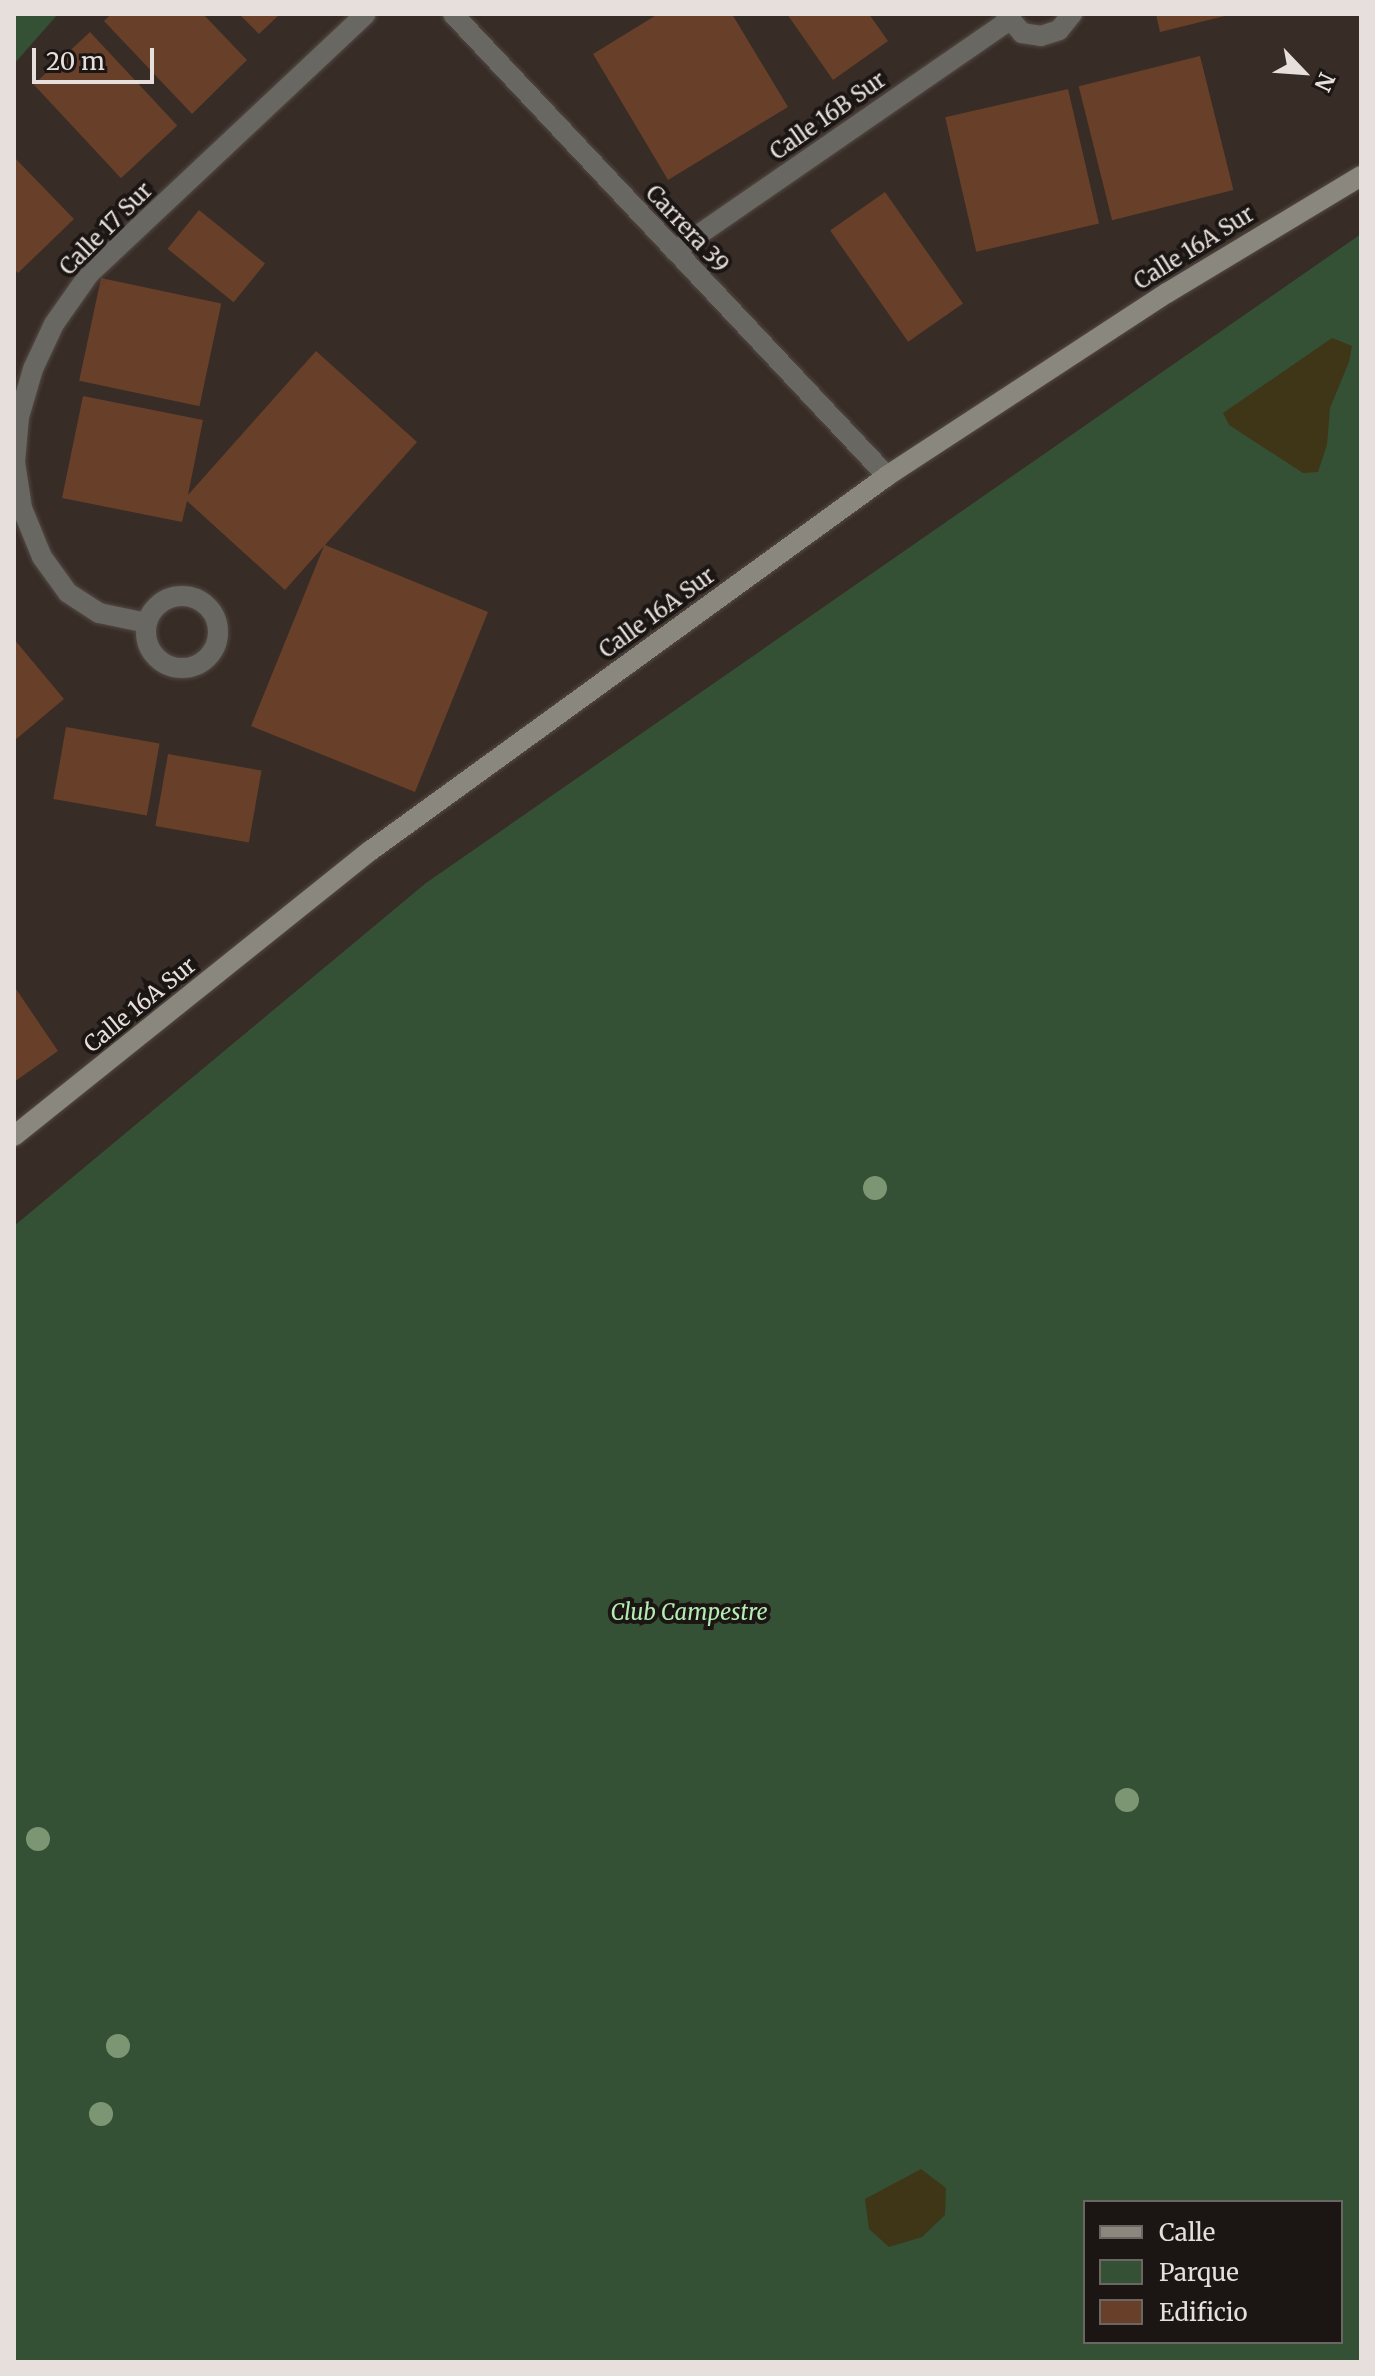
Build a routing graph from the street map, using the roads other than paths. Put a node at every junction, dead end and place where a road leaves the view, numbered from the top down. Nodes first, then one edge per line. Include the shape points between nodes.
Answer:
1 (366, 14) edge
2 (453, 14) edge
3 (1072, 14) edge
4 (1007, 18) edge
5 (1361, 176) edge
6 (675, 251) junction
7 (887, 476) junction
8 (147, 623) dead end
9 (14, 1136) edge

1 - 8 street, Calle 17 Sur via 90,273 54,324 33,369 19,417 15,462 22,508 42,557 68,593 89,607
2 - 6 street, Carrera 39
3 - 4 street, Calle 16B Sur via 1059,30 1041,36 1022,33
4 - 6 street, Calle 16B Sur
5 - 7 street, Calle 16A Sur via 1167,293
6 - 7 street, Carrera 39
7 - 9 street, Calle 16A Sur via 370,851

